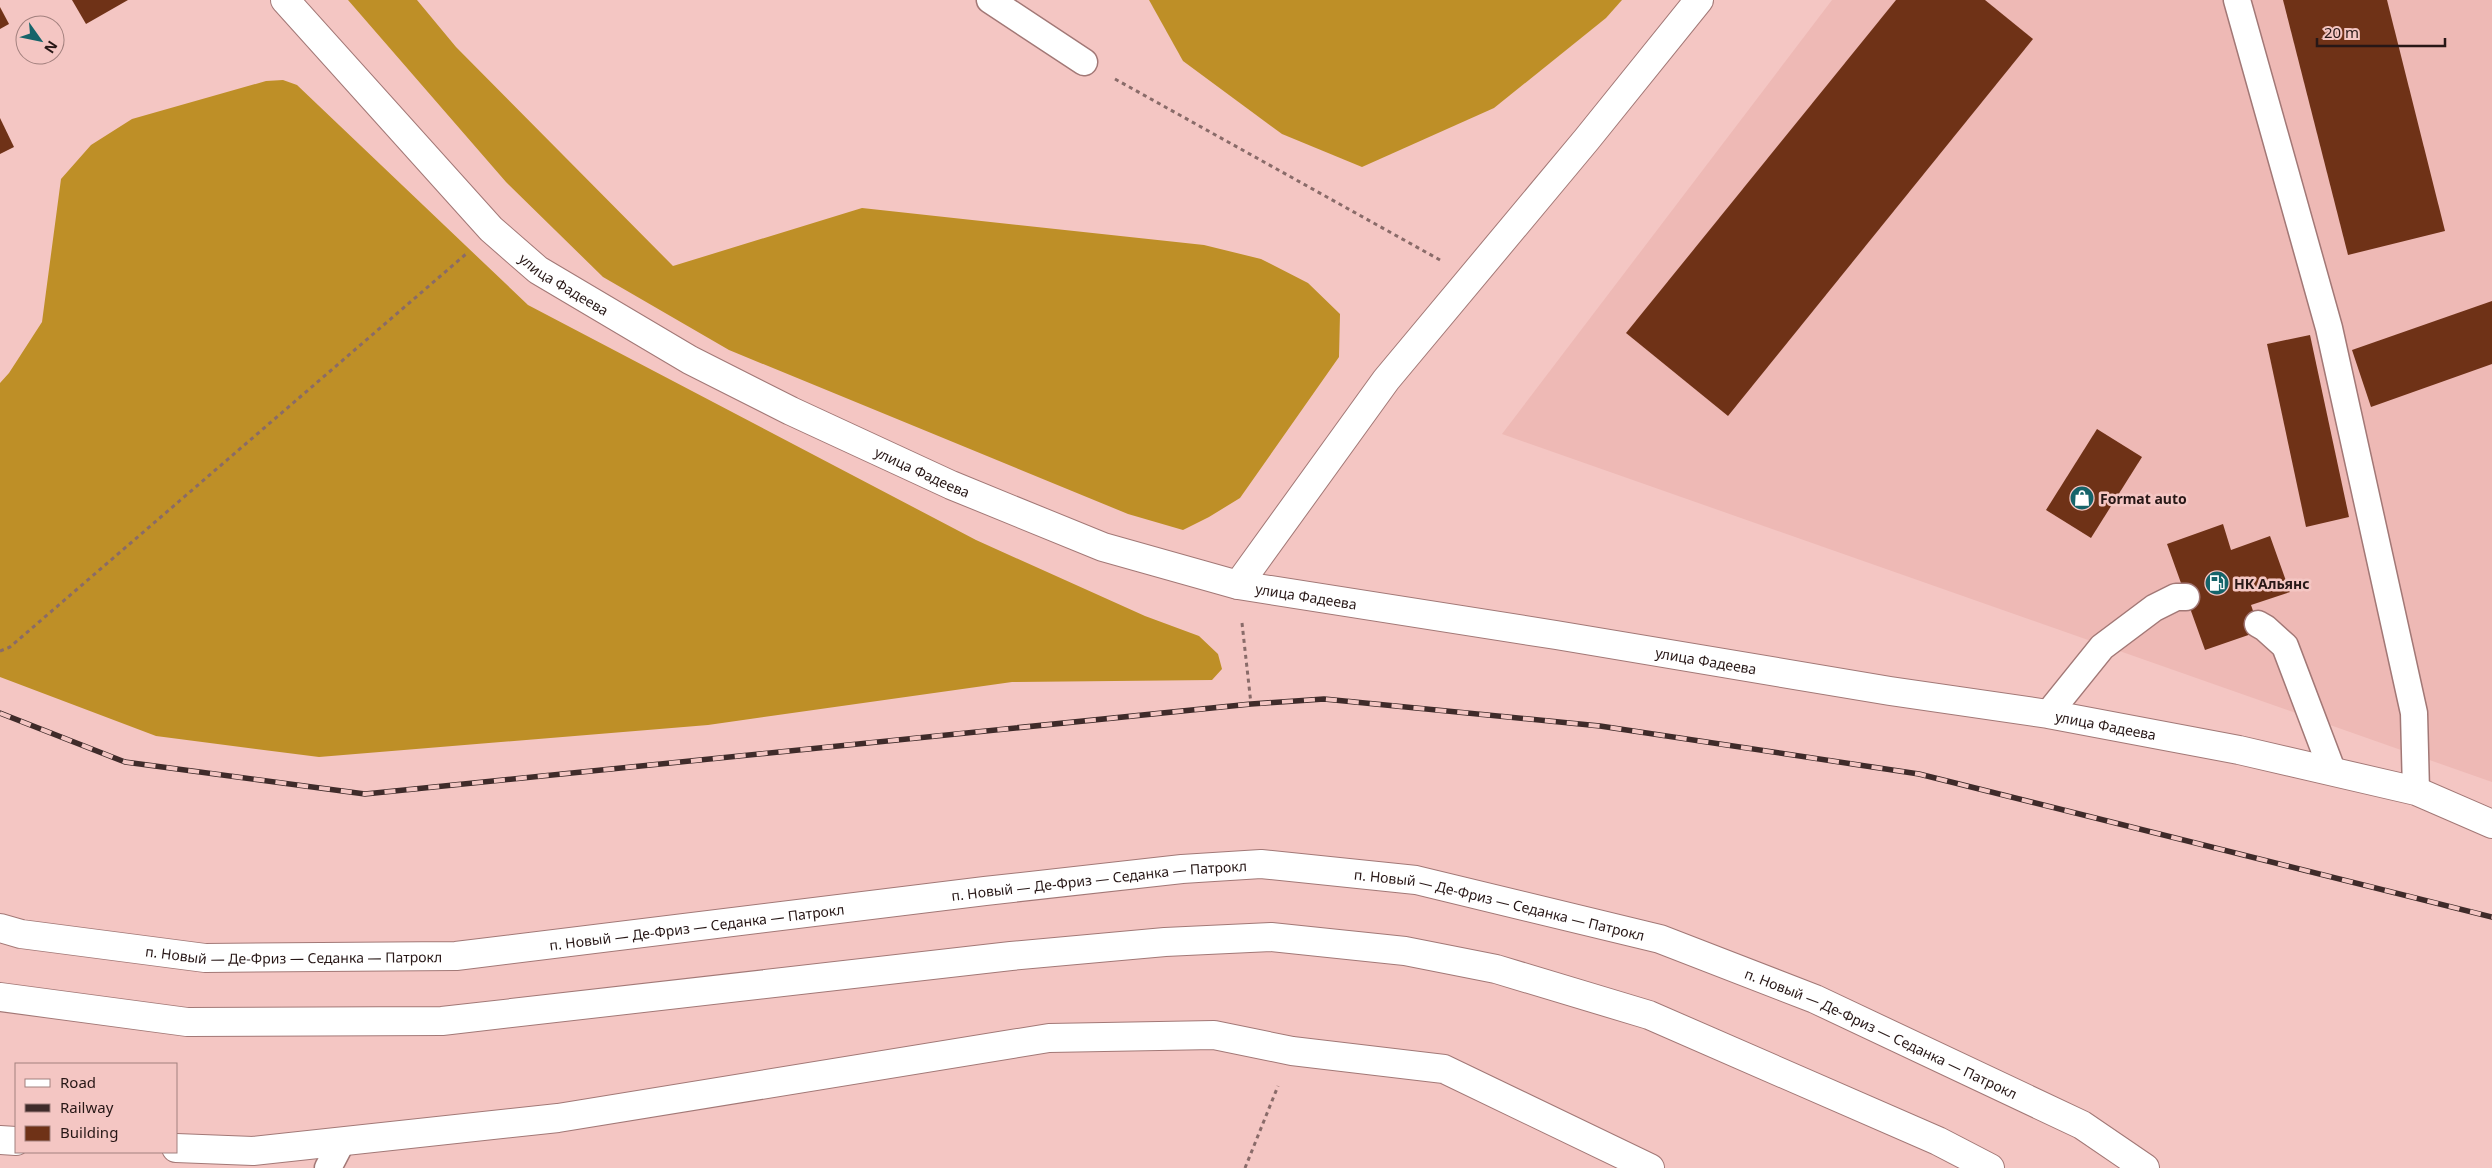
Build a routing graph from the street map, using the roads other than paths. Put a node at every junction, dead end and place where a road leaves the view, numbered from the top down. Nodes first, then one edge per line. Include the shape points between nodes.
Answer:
1 (285, 0) edge
2 (990, 0) edge
3 (1699, 0) edge
4 (2237, 0) edge
5 (1084, 62) road end
6 (1238, 585) junction
7 (2186, 597) dead end
8 (2258, 624) dead end
9 (2048, 714) junction
10 (2332, 770) junction
11 (2416, 791) junction
12 (2492, 824) edge
13 (0, 928) edge
14 (0, 997) edge
15 (0, 1140) edge
16 (15, 1140) edge
17 (1938, 1141) junction
18 (341, 1143) junction
19 (178, 1148) edge
20 (328, 1168) edge
21 (1650, 1168) edge
22 (1970, 1168) edge
23 (1990, 1168) edge
24 (2145, 1168) edge

1 - 6 main road, улица Фадеева via 491,229 538,270 690,360 791,412 951,485 1103,546
2 - 5 lane
3 - 6 main road via 1386,380
4 - 11 lane via 2329,328 2414,713
6 - 9 main road, улица Фадеева
7 - 9 lane via 2176,597 2154,608 2102,647
8 - 10 lane via 2285,646
9 - 10 main road, улица Фадеева
10 - 11 main road, улица Фадеева
11 - 12 main road, улица Фадеева
13 - 24 main road, п. Новый — Де-Фриз — Седанка — Патрокл via 21,934 205,958 456,956 1182,869 1261,864 1416,880 1660,939 1806,995 2082,1125
14 - 17 main road via 188,1022 442,1021 1012,956 1165,942 1271,937 1405,951 1496,969 1649,1016
15 - 16 main road
17 - 22 main road
17 - 23 main road
18 - 19 main road via 253,1151
18 - 20 lane
18 - 21 main road via 558,1118 1050,1038 1214,1035 1292,1051 1444,1069

